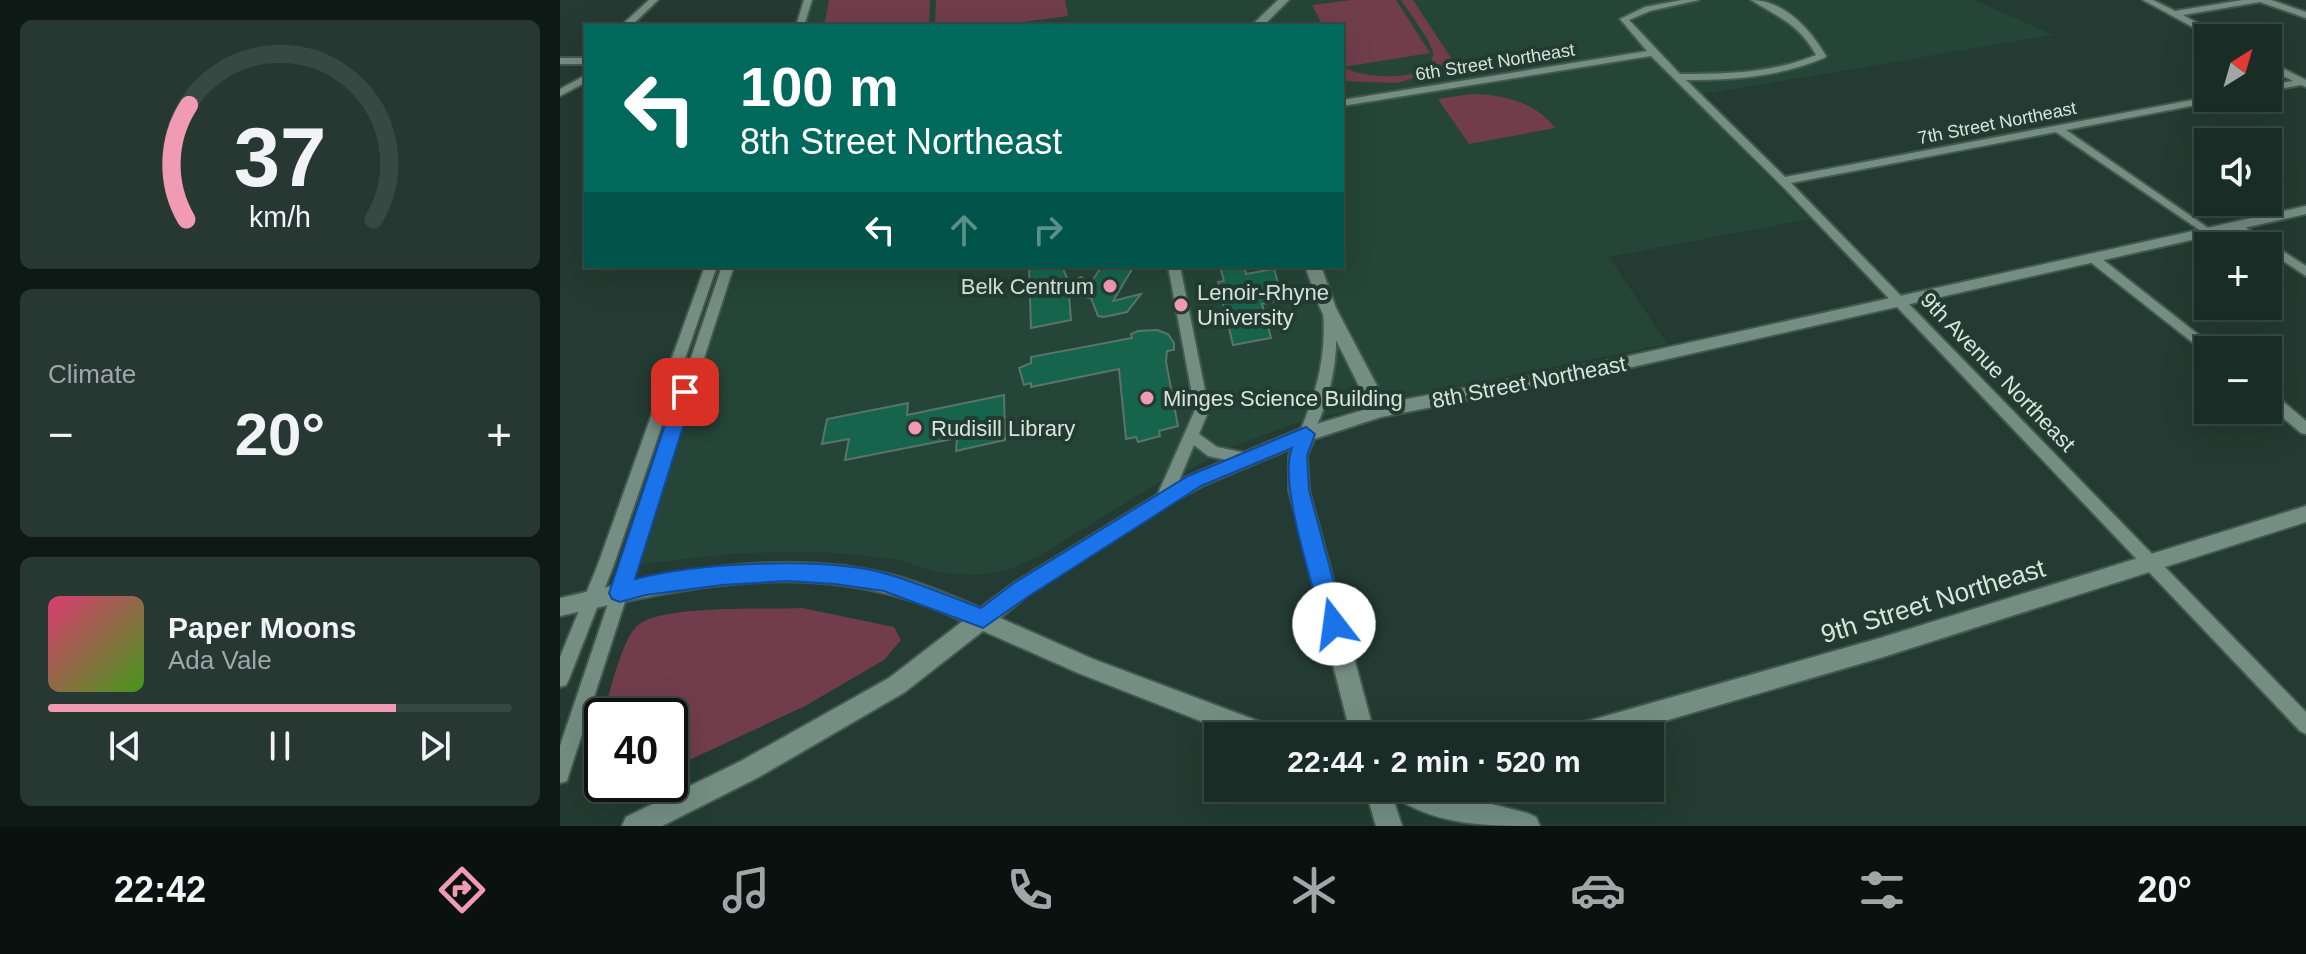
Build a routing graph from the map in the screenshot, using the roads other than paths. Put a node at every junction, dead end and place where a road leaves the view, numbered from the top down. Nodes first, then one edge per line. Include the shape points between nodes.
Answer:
1 (654, 0) edge
2 (808, 0) edge
3 (1284, 0) edge
4 (1695, 0) edge
5 (1755, 0) edge
6 (2147, 0) edge
7 (2261, 0) edge
8 (2175, 14) junction
9 (2306, 15) edge
10 (628, 24) edge
11 (801, 24) edge
12 (1259, 24) edge
13 (2194, 24) edge
14 (1653, 53) junction
15 (560, 61) edge
16 (584, 61) edge
17 (2282, 71) edge
18 (1680, 77) junction
19 (584, 79) edge
20 (2305, 82) edge
21 (2282, 86) edge
22 (560, 93) edge
23 (2194, 102) edge
24 (1344, 103) edge
25 (2057, 128) junction
26 (1783, 181) junction
27 (2306, 210) edge
28 (2237, 225) junction
29 (2207, 232) joint
30 (2247, 232) edge
31 (2194, 235) edge
32 (2282, 256) edge
33 (2093, 258) junction
34 (710, 268) edge
35 (727, 268) edge
36 (1174, 268) edge
37 (1314, 268) edge
38 (2306, 272) edge
39 (1899, 301) junction
40 (1328, 308) junction
41 (2194, 337) edge
42 (2282, 409) edge
43 (1381, 411) junction
44 (2306, 429) edge
45 (1306, 434) junction
46 (1193, 437) junction
47 (1246, 458) junction
48 (1164, 498) junction
49 (2306, 514) edge
50 (2152, 564) junction
51 (620, 593) junction
52 (593, 599) junction
53 (560, 607) edge
54 (983, 619) junction
55 (560, 679) edge
56 (1233, 722) edge
57 (1359, 722) edge
58 (1621, 722) edge
59 (2306, 725) edge
60 (560, 774) edge
61 (1381, 802) edge
62 (1431, 802) edge
63 (635, 826) edge
64 (1389, 826) edge
65 (1527, 826) edge

1 - 10 street
2 - 11 street
3 - 12 main road
4 - 14 street, 9th Avenue Northeast via 1624,19
5 - 18 street via 1796,24 1821,56 1768,72
6 - 8 street
7 - 8 street
7 - 9 street
8 - 13 street
14 - 18 street, 9th Avenue Northeast
14 - 24 street, 6th Street Northeast
15 - 16 street
17 - 20 street
18 - 26 street, 9th Avenue Northeast
19 - 22 street
20 - 21 street
23 - 25 street, 7th Street Northeast
25 - 26 street, 7th Street Northeast
25 - 29 street
26 - 39 street, 9th Avenue Northeast
27 - 28 main road, 8th Street Northeast
28 - 29 main road, 8th Street Northeast
28 - 30 street
31 - 33 main road, 8th Street Northeast
32 - 38 street
33 - 39 main road, 8th Street Northeast
33 - 41 street
34 - 52 street
35 - 51 street
36 - 46 street via 1200,390 1202,410
37 - 40 main road
39 - 43 main road, 8th Street Northeast
39 - 50 street, 9th Avenue Northeast
40 - 43 main road
40 - 45 street via 1330,362
42 - 44 street
43 - 45 main road, 8th Street Northeast
45 - 47 main road, 8th Street Northeast
45 - 57 main road via 1298,456 1299,490
46 - 47 street via 1213,452
46 - 48 street
47 - 48 main road, 8th Street Northeast
48 - 54 main road, 8th Street Northeast
49 - 50 main road, 9th Street Northeast
50 - 58 main road, 9th Street Northeast
50 - 59 street, 9th Avenue Northeast
51 - 52 main road
51 - 54 main road via 722,576 835,575 885,582
51 - 60 street
52 - 53 main road
52 - 55 street
54 - 56 main road
54 - 63 main road, 8th Street Northeast via 886,692
61 - 64 main road
62 - 65 main road

